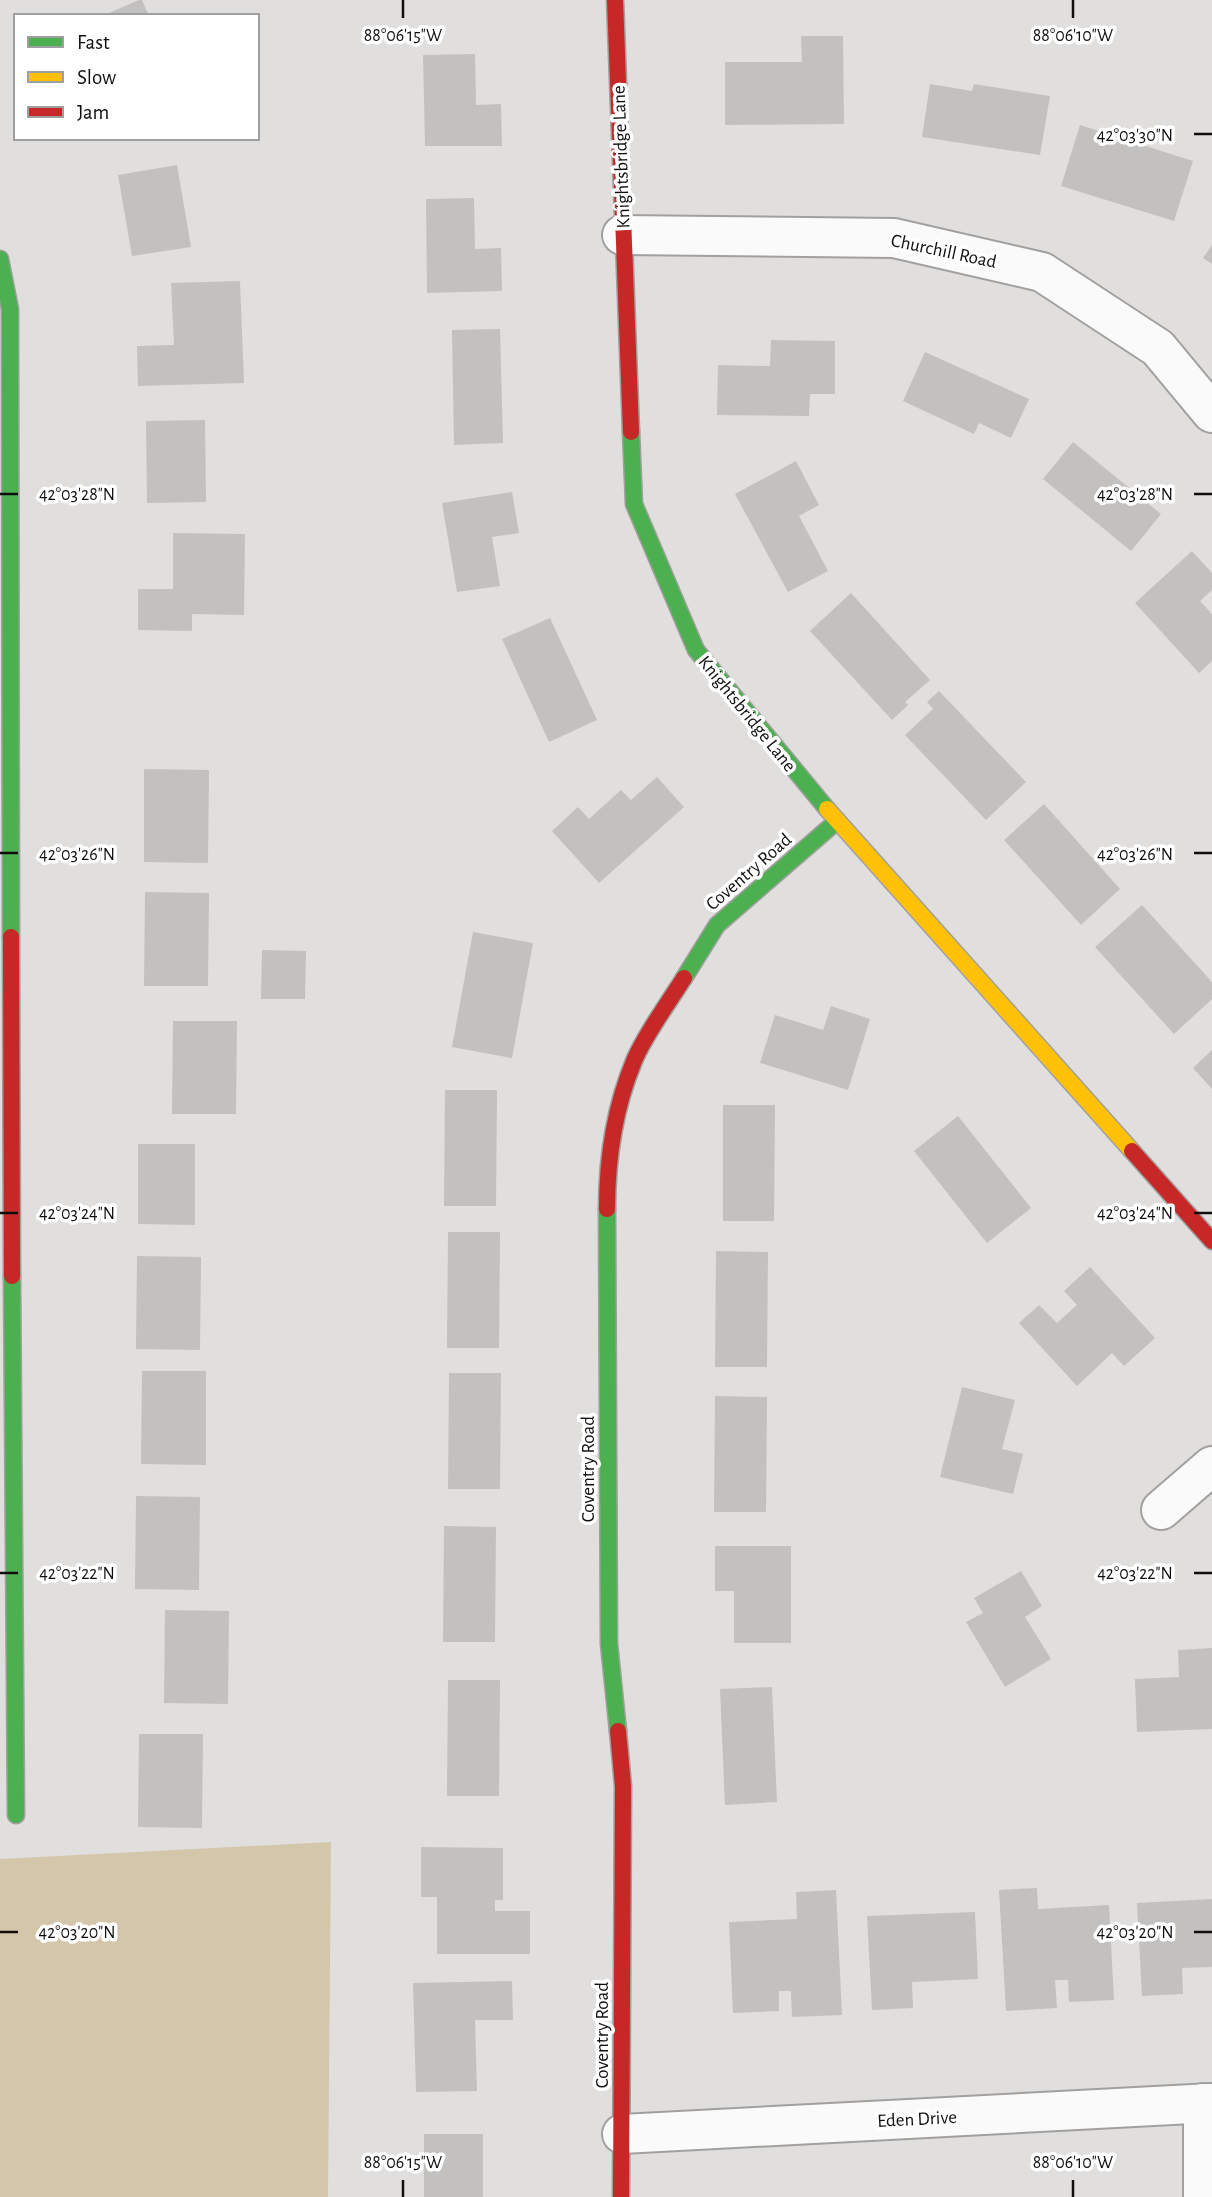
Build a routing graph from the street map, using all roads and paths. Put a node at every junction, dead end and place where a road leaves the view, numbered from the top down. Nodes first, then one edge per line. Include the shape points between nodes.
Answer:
1 (615, 0) edge
2 (622, 235) junction
3 (0, 259) edge
4 (5, 311) edge
5 (1212, 413) edge
6 (837, 821) junction
7 (1212, 1241) edge
8 (1212, 1466) edge
9 (1160, 1510) dead end
10 (6, 1573) edge
11 (16, 1815) dead end
12 (1208, 2103) edge
13 (622, 2134) junction
14 (621, 2197) edge
15 (1203, 2197) edge

1 - 2 street, Knightsbridge Lane
2 - 5 street, Churchill Road via 894,237 1042,272 1158,348
2 - 6 street, Knightsbridge Lane via 634,504 696,650
3 - 4 street
4 - 10 street
6 - 7 street, Knightsbridge Lane
6 - 13 street, Coventry Road via 717,925 634,1060 611,1134 607,1220 609,1631 623,1786
8 - 9 street
10 - 11 street
12 - 13 street, Eden Drive
12 - 15 street
13 - 14 street, Coventry Road

